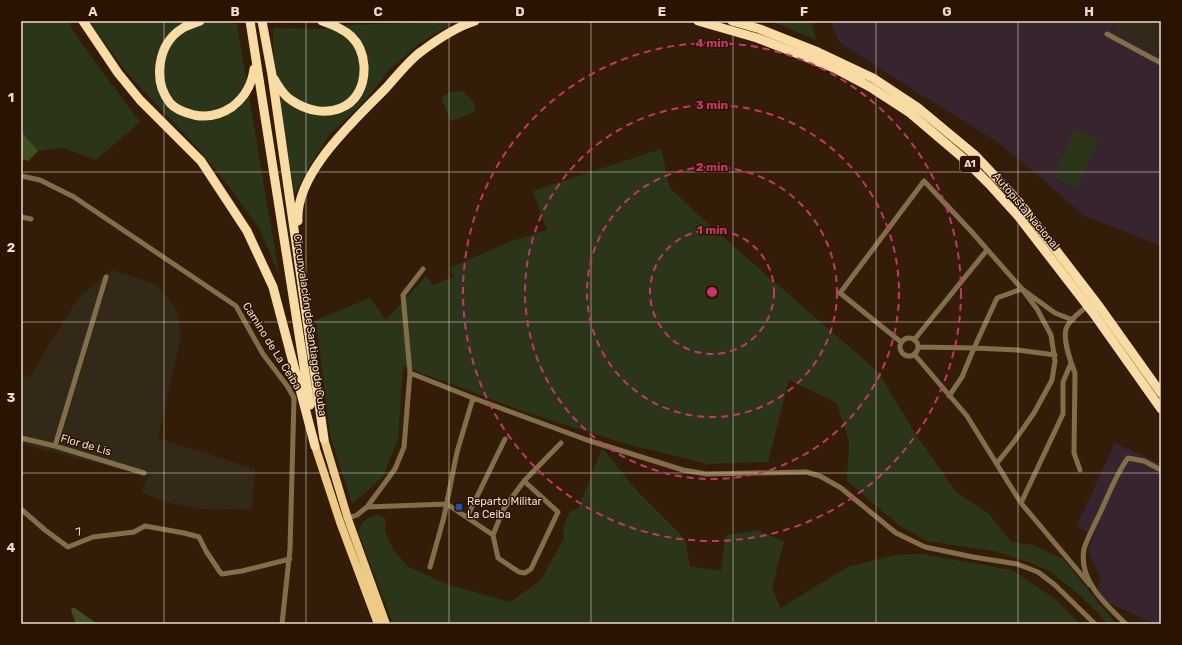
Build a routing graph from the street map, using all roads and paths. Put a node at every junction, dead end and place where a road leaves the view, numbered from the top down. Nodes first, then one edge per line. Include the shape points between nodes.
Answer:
1 (83, 21) edge
2 (200, 21) edge
3 (250, 21) edge
4 (262, 21) edge
5 (322, 21) edge
6 (475, 21) edge
7 (698, 21) edge
8 (732, 21) edge
9 (1107, 34) dead end
10 (256, 59) junction
11 (1161, 63) edge
12 (272, 75) junction
13 (21, 176) edge
14 (21, 217) edge
15 (31, 219) dead end
16 (987, 250) junction
17 (424, 269) dead end
18 (106, 277) dead end
19 (302, 284) junction
20 (1022, 289) junction
21 (1088, 306) junction
22 (1073, 320) junction
23 (914, 340) junction
24 (902, 342) junction
25 (918, 347) junction
26 (974, 348) junction
27 (914, 354) junction
28 (1055, 355) junction
29 (1071, 363) junction
30 (410, 373) junction
31 (288, 387) junction
32 (1161, 393) edge
33 (949, 396) junction
34 (302, 397) junction
35 (473, 398) junction
36 (1161, 409) edge
37 (21, 438) edge
38 (324, 439) joint
39 (505, 439) dead end
40 (561, 443) dead end
41 (55, 446) junction
42 (315, 446) junction
43 (997, 463) junction
44 (1080, 470) dead end
45 (1161, 470) edge
46 (144, 473) dead end
47 (524, 481) junction
48 (1021, 503) junction
49 (447, 504) junction
50 (367, 507) junction
51 (21, 509) edge
52 (467, 517) junction
53 (344, 520) junction
54 (493, 535) junction
55 (290, 559) junction
56 (430, 567) dead end
57 (1090, 585) junction
58 (282, 624) edge
59 (378, 624) edge
60 (386, 624) edge
61 (1095, 624) edge
62 (1126, 624) edge

1 - 34 highway via 118,73 140,100 201,161 247,231 273,286
2 - 10 highway via 183,28 169,40 164,49 159,77 162,89 171,104 183,112 204,116 213,116 227,110 241,99 248,88 253,79
3 - 10 highway, Circunvalación de Santiago de Cuba
4 - 12 highway, Circunvalación de Santiago de Cuba
5 - 12 highway via 350,35 360,46 364,75 354,98 332,111 309,110 283,93
6 - 19 highway via 464,24 421,51 340,135 315,167 300,198 297,212
7 - 21 highway, Autopista Nacional / A1 via 757,38 834,68 910,113 989,184 1018,216
8 - 32 highway, Autopista Nacional / A1 via 818,52 873,78 917,107 976,156 1060,254
9 - 11 street
10 - 42 highway, Circunvalación de Santiago de Cuba
12 - 19 highway, Circunvalación de Santiago de Cuba
13 - 31 street, Camino de La Ceiba via 40,180 74,197 236,306 263,354
14 - 15 street
16 - 20 street
16 - 23 street
16 - 24 street via 924,181 840,293
17 - 30 street via 403,295
18 - 41 street
19 - 38 highway, Circunvalación de Santiago de Cuba
20 - 22 street via 1056,313
20 - 26 street via 997,298
20 - 28 street via 1037,309 1051,335
21 - 22 street
21 - 36 highway, Autopista Nacional / A1
22 - 29 street via 1066,328 1065,334
23 - 24 street via 906,339
23 - 25 street
24 - 27 street via 900,348 903,353 908,356
25 - 26 street
25 - 27 street
26 - 28 street
26 - 33 street via 962,377
27 - 33 street
28 - 43 street via 1052,380 1034,413
29 - 44 street via 1075,373 1074,453
29 - 48 street via 1063,382 1062,414
30 - 35 street
30 - 50 street via 404,447 395,469
31 - 34 street
31 - 55 street, Camino de La Ceiba via 294,398
33 - 43 street via 967,416
34 - 42 highway
35 - 49 street via 457,452
35 - 61 street via 593,442 683,470 706,474 806,472 820,476 841,488 896,533 925,547 1017,564 1038,572
37 - 41 street, Flor de Lis
38 - 53 highway, Circunvalación de Santiago de Cuba
39 - 52 street
40 - 47 street
41 - 46 street, Flor de Lis
42 - 53 highway, Circunvalación de Santiago de Cuba
43 - 48 street
45 - 57 street via 1144,461 1128,458 1119,470 1084,549 1083,564
47 - 54 street via 504,510
47 - 54 street via 558,512 531,569 525,573 519,572 498,558
48 - 57 street
49 - 50 street
49 - 52 street
49 - 56 street
50 - 53 street via 357,516
51 - 55 street, 7 via 68,547 93,537 134,532 144,526 197,536 222,574
52 - 54 street
53 - 59 highway, Circunvalación de Santiago de Cuba
53 - 60 highway, Circunvalación de Santiago de Cuba
55 - 58 street, Camino de La Ceiba
57 - 62 street

